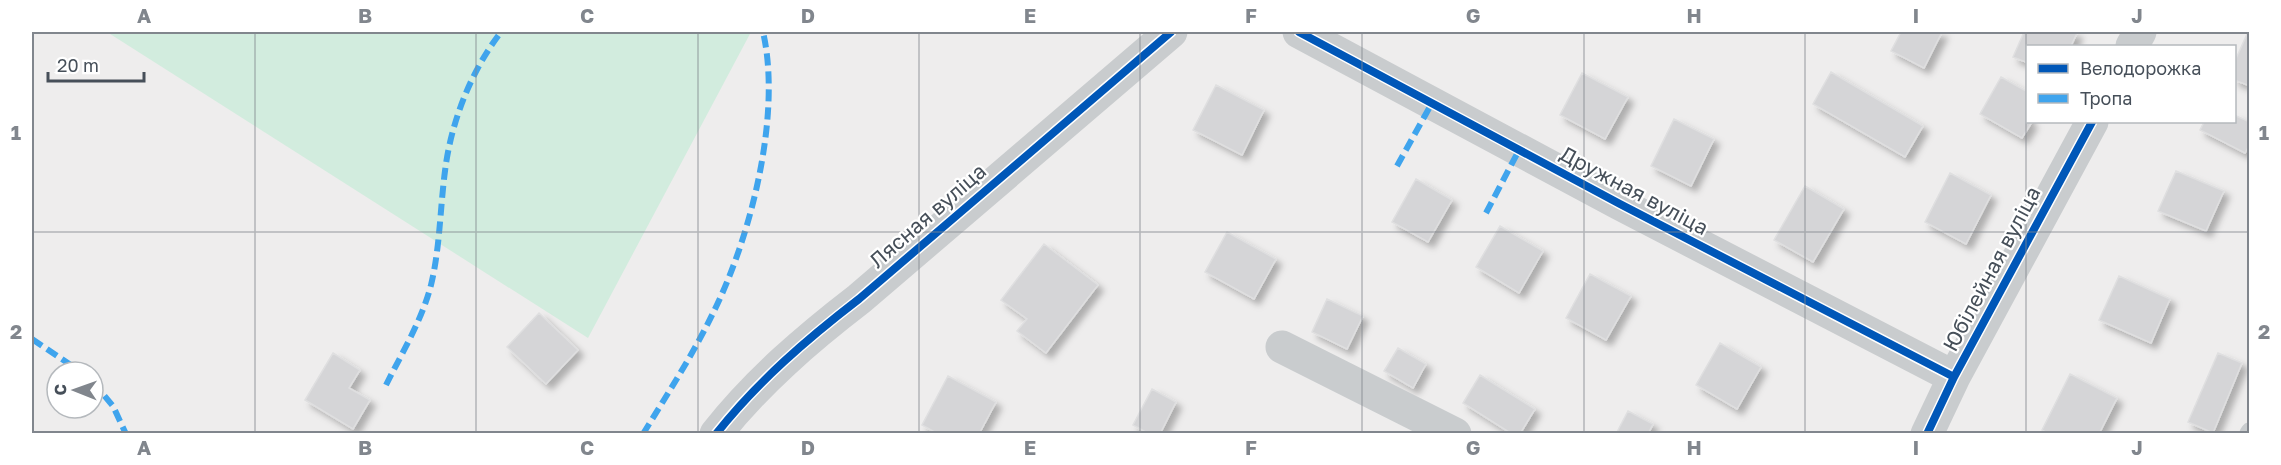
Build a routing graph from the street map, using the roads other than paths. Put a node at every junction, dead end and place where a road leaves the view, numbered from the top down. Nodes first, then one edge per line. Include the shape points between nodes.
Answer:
1 (1171, 32) edge
2 (1299, 32) edge
3 (2090, 123) edge
4 (1281, 347) dead end
5 (1954, 377) junction
6 (716, 434) edge
7 (1455, 434) edge
8 (1926, 434) edge

1 - 6 street, Лясная вуліца via 820,329 746,398
2 - 5 street, Дружная вуліца
3 - 5 street, Юбілейная вуліца
4 - 7 street
5 - 8 street, Юбілейная вуліца

